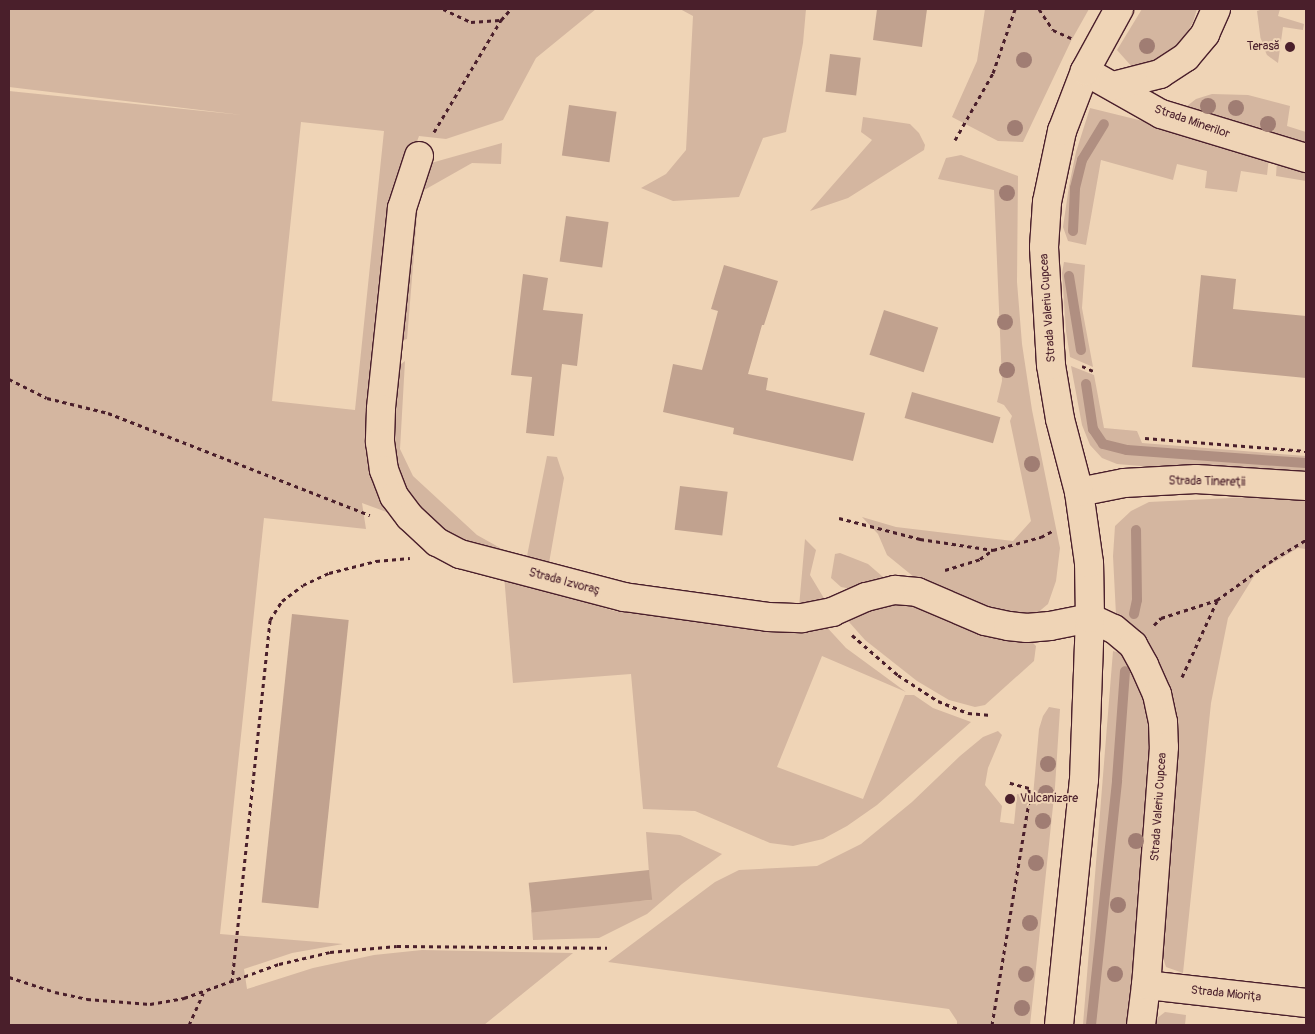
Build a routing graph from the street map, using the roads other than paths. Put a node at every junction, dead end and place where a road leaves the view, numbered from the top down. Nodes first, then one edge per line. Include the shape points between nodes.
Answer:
1 (1119, 9) edge
2 (1216, 9) edge
3 (1090, 60) junction
4 (1114, 86) junction
5 (419, 156) road end
6 (1306, 158) edge
7 (1306, 486) edge
8 (1080, 502) junction
9 (1090, 618) junction
10 (1146, 985) junction
11 (1306, 1003) edge
12 (1059, 1025) edge
13 (1141, 1025) edge

1 - 3 street, Strada Valeriu Cupcea
2 - 4 street via 1206,34 1186,57 1160,74
3 - 4 street, Strada Minerilor
3 - 8 street, Strada Valeriu Cupcea via 1062,131 1053,167 1044,247 1051,365
4 - 6 street, Strada Minerilor via 1161,114
5 - 9 street, Strada Izvoraş via 402,208 380,442 384,470 394,496 410,517 437,542 460,554 624,597 768,616 802,618 832,612 866,596 894,590 917,592 986,621 1008,626 1050,626
7 - 8 street, Strada Tinereţii via 1196,479 1124,483
8 - 9 street, Strada Valeriu Cupcea via 1089,562
9 - 10 street, Strada Valeriu Cupcea via 1114,628 1133,645 1157,694 1163,722 1164,747
9 - 12 street, Strada Valeriu Cupcea via 1084,780
10 - 11 street, Strada Mioriţa
10 - 13 street, Strada Valeriu Cupcea

